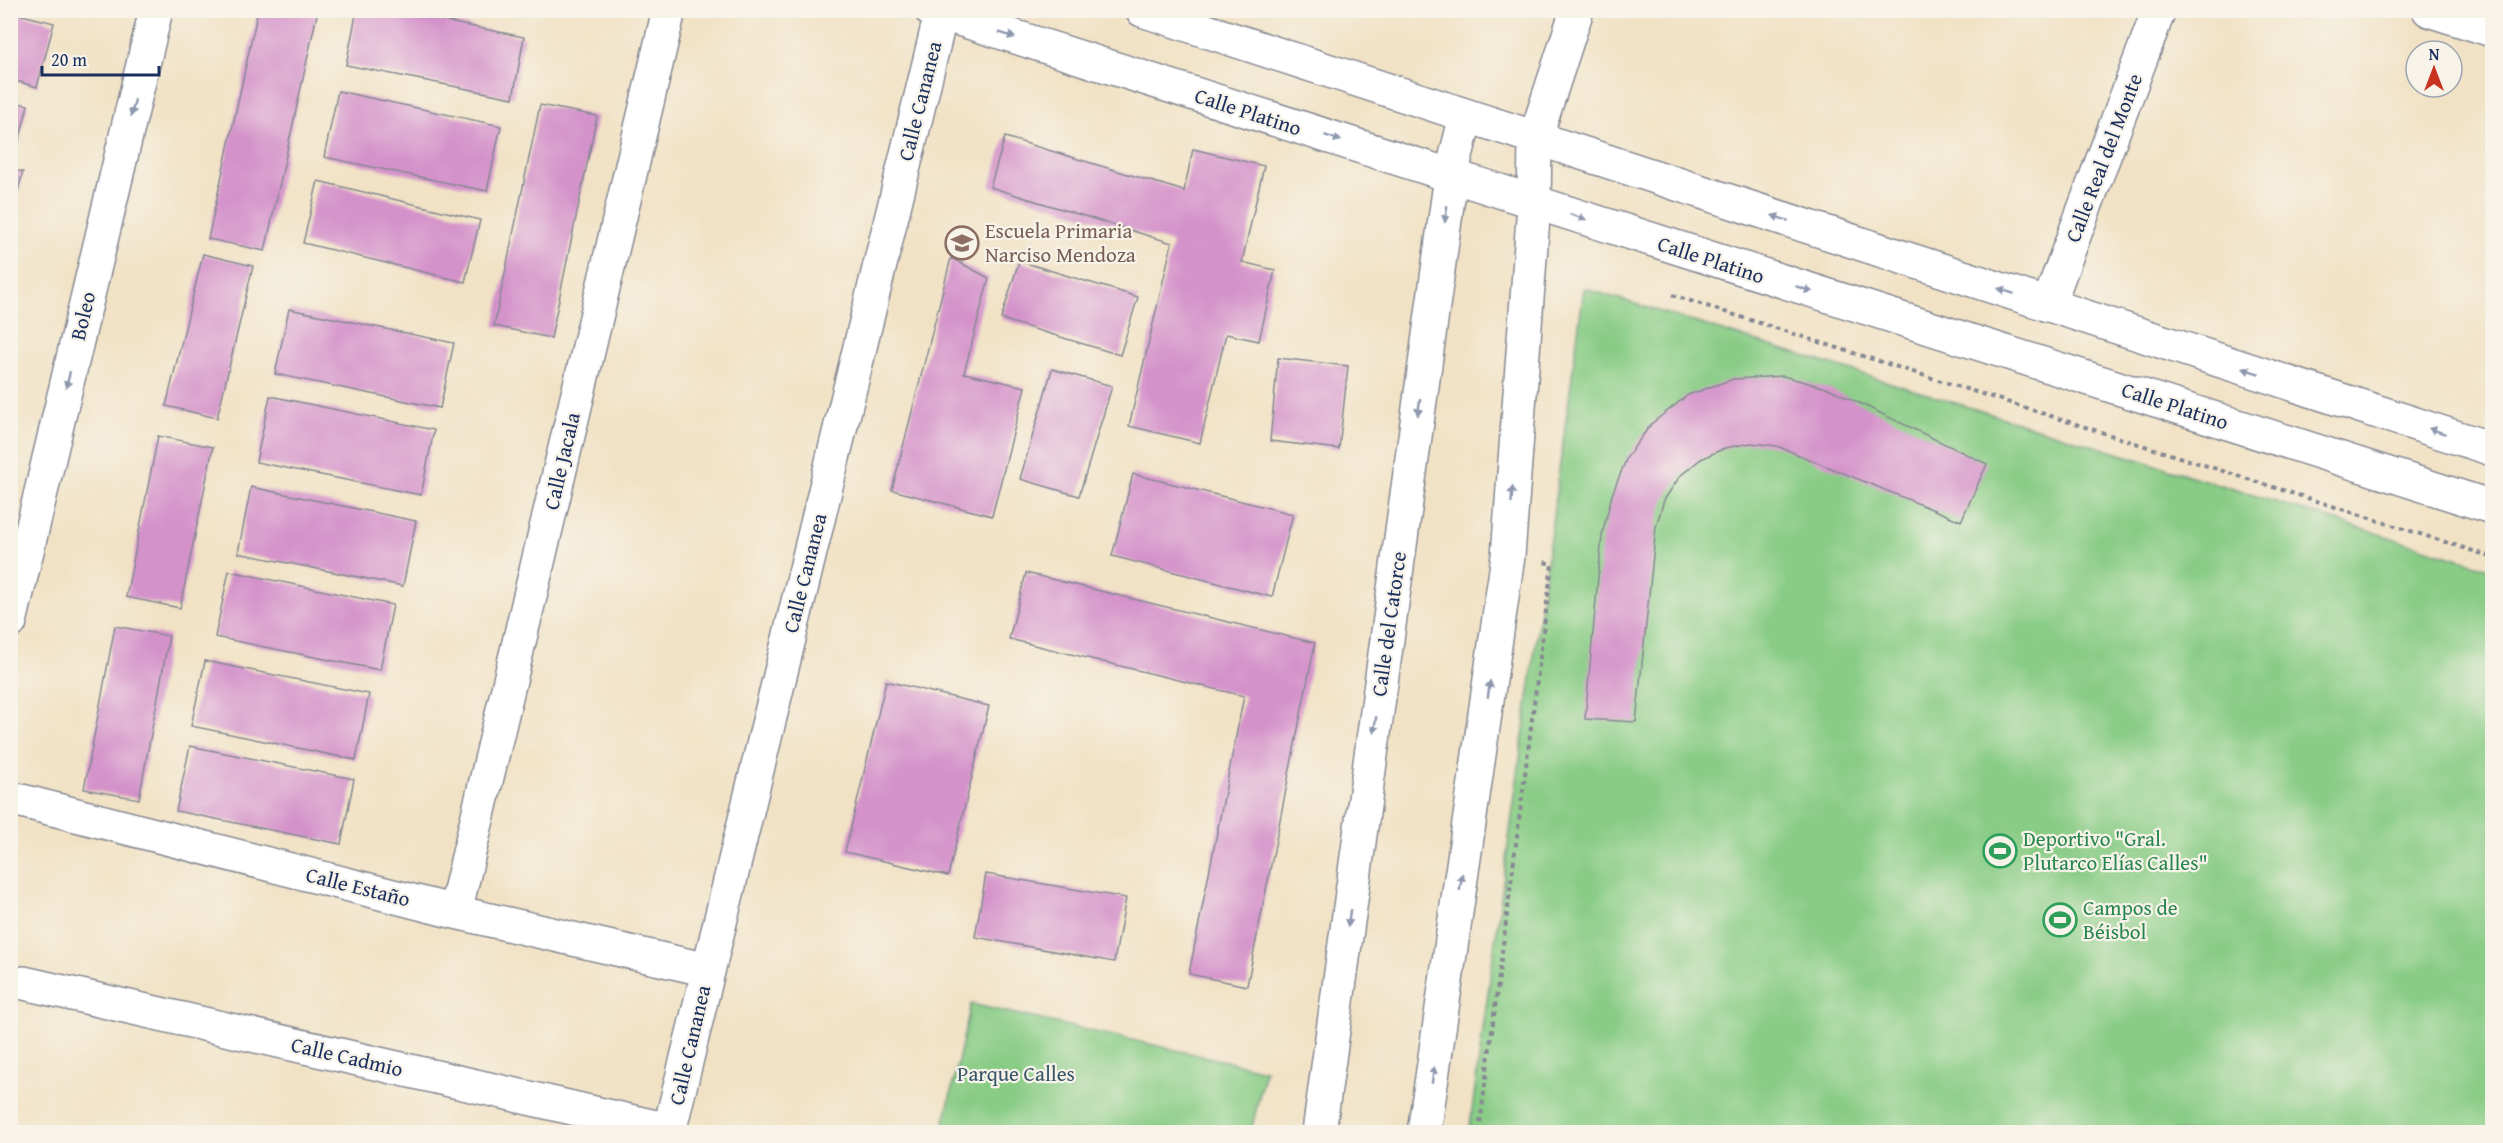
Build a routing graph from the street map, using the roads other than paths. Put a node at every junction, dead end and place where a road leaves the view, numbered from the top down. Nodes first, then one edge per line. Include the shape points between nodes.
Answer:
1 (156, 10) edge
2 (669, 10) edge
3 (1142, 10) edge
4 (1577, 10) edge
5 (2159, 10) edge
6 (2429, 10) edge
7 (936, 12) edge
8 (2493, 30) edge
9 (1466, 116) junction
10 (1535, 139) junction
11 (1451, 176) junction
12 (1534, 204) junction
13 (2049, 305) junction
14 (2493, 449) edge
15 (2493, 507) edge
16 (10, 622) edge
17 (10, 798) edge
18 (455, 912) junction
19 (708, 970) junction
20 (24, 983) dead end
21 (669, 1131) edge
22 (1319, 1132) edge
23 (1424, 1132) edge

1 -> 16 street, Boleo
2 - 18 street, Calle Jacala
3 - 9 street
4 - 10 street
5 - 13 street, Calle Real del Monte
6 - 8 street
7 -> 11 street, Calle Platino
7 - 19 street, Calle Cananea
9 - 10 street
9 - 11 street, Calle del Catorce
10 - 12 street
13 -> 10 street
11 - 12 street, Calle Platino
11 -> 22 street, Calle del Catorce
12 -> 15 street, Calle Platino
23 -> 12 street via 1508,556
14 -> 13 street
17 - 18 street, Calle Estaño
18 - 19 street, Calle Estaño
19 - 21 street, Calle Cananea
20 - 21 street, Calle Cadmio

